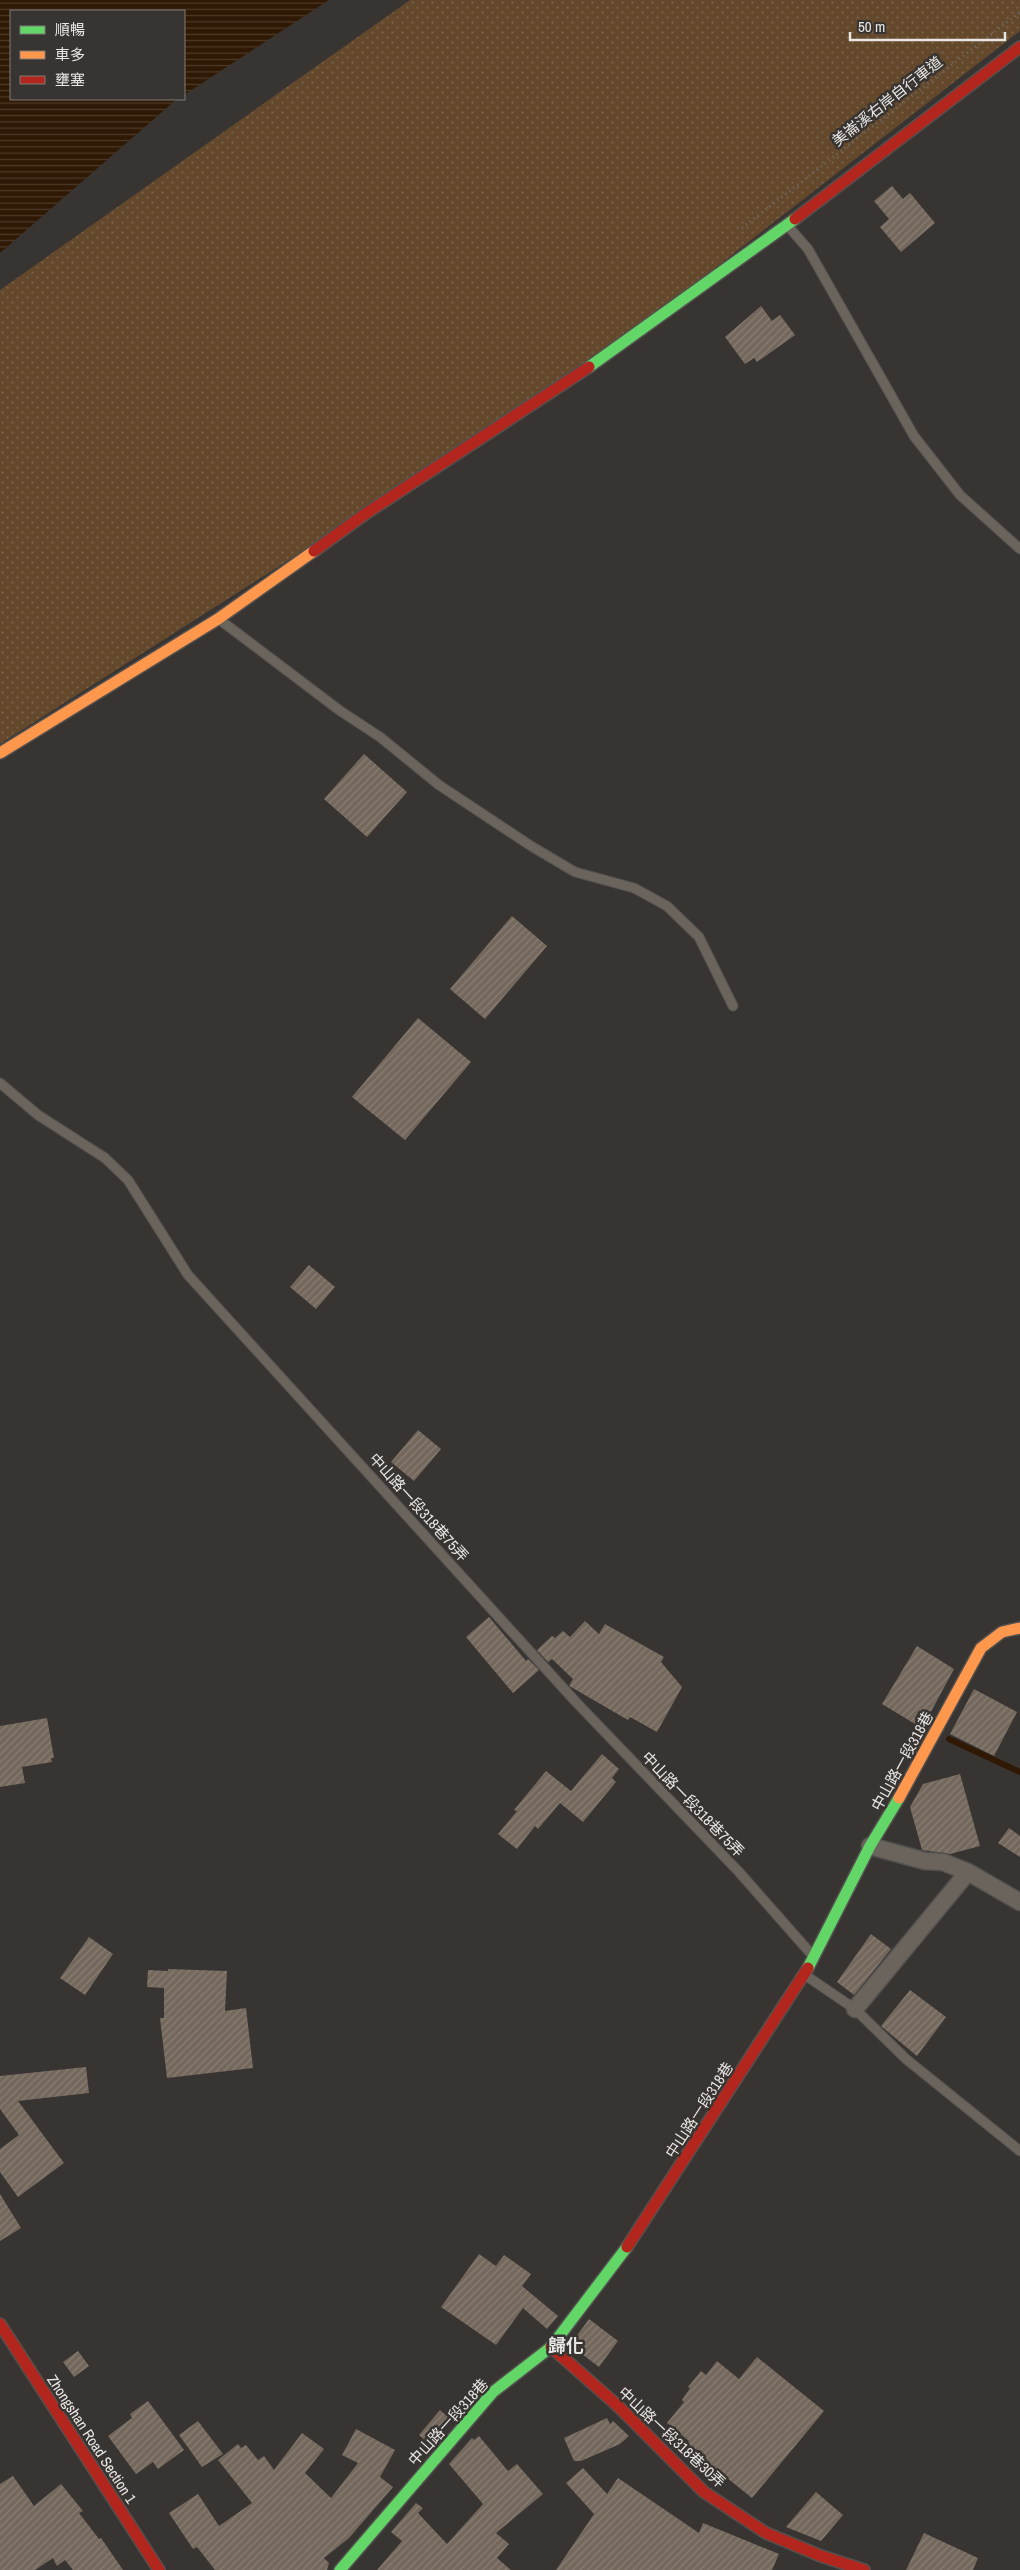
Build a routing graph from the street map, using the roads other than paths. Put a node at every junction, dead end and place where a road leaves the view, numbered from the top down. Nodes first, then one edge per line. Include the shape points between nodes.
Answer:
1 (1020, 47) edge
2 (787, 225) junction
3 (1020, 549) edge
4 (218, 619) junction
5 (0, 753) edge
6 (734, 1006) dead end
7 (0, 1083) edge
8 (1020, 1628) edge
9 (870, 1846) junction
10 (968, 1872) junction
11 (1020, 1902) edge
12 (815, 1958) junction
13 (805, 1974) junction
14 (854, 2009) junction
15 (1020, 2151) edge
16 (0, 2324) edge
17 (551, 2347) junction
18 (159, 2570) edge
19 (340, 2570) edge
20 (864, 2570) edge

1 - 2 street
2 - 3 lane via 808,249 914,436 960,495
2 - 4 street via 567,383 365,514
4 - 5 street
4 - 6 lane via 338,710 380,737 439,785 531,846 575,872 634,888 667,906 699,937
7 - 12 lane, 中山路一段318巷75弄 via 38,1115 105,1158 128,1180 188,1275 575,1701 740,1872
8 - 9 street, 中山路一段318巷 via 1002,1632 981,1648
9 - 10 street via 925,1862 943,1862
9 - 12 street, 中山路一段318巷
10 - 11 street
10 - 14 street
12 - 13 street, 中山路一段318巷
13 - 14 lane
13 - 17 street, 中山路一段318巷 via 624,2251
14 - 15 lane via 906,2059
16 - 18 street, Zhongshan Road Section 1
17 - 19 street, 中山路一段318巷 via 493,2392
17 - 20 street, 中山路一段318巷30弄 via 618,2406 704,2492 766,2533

